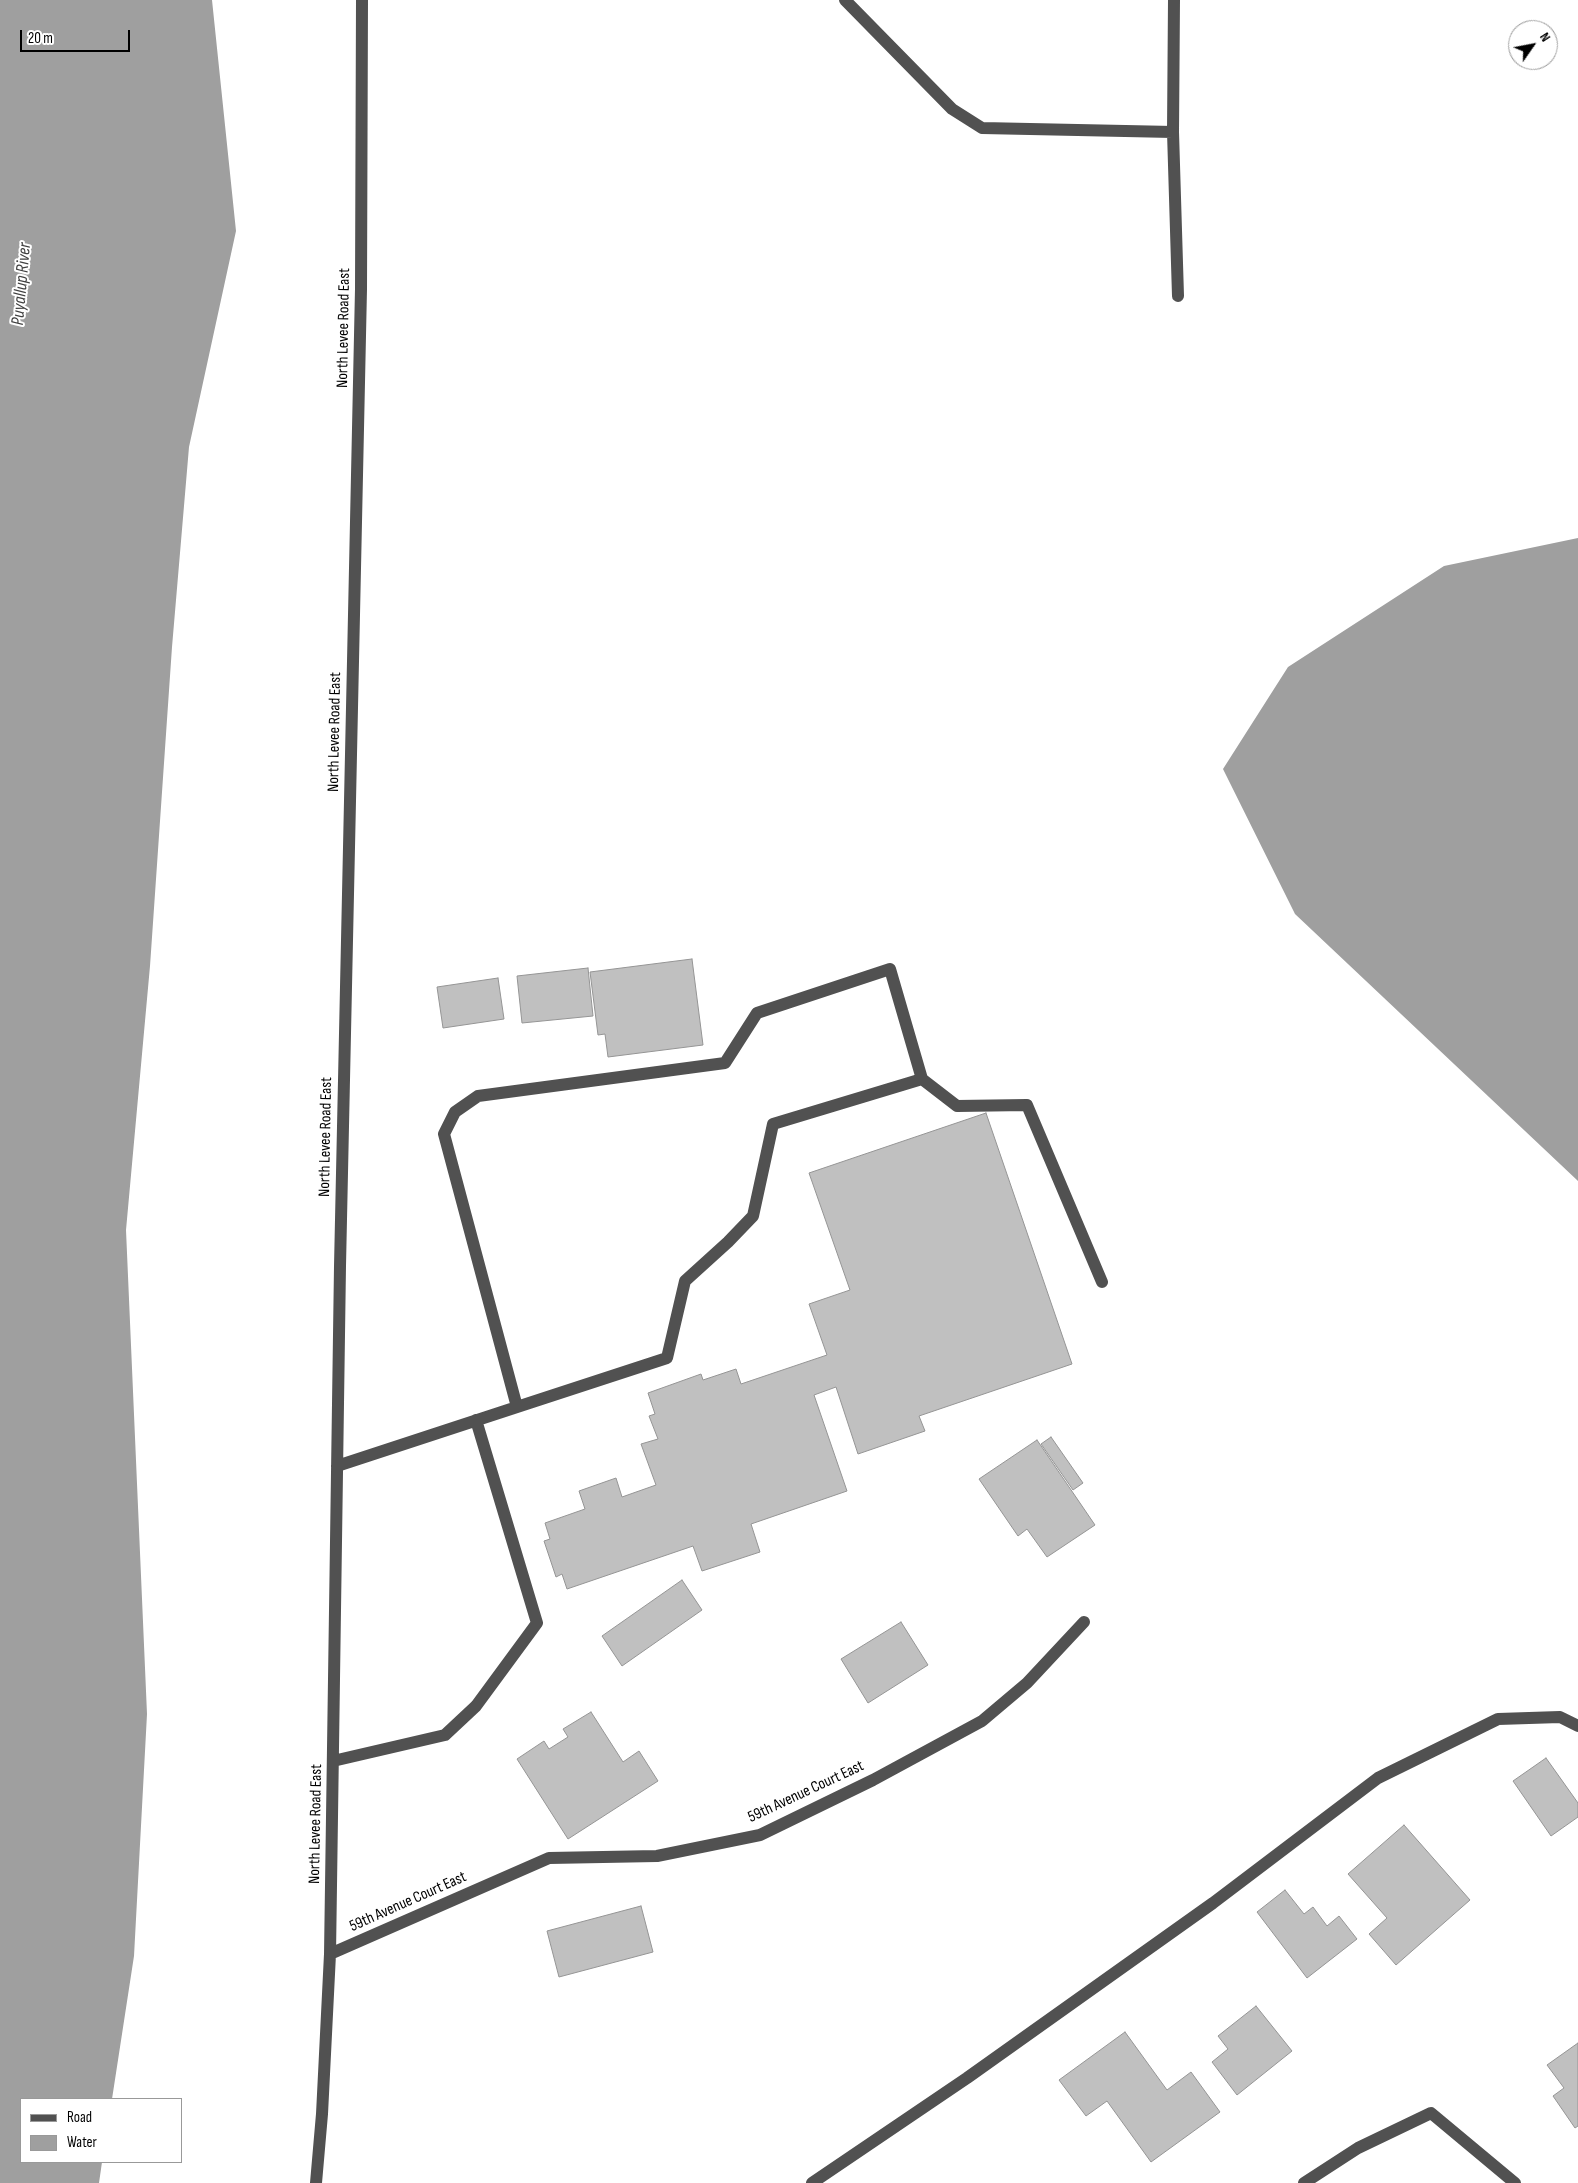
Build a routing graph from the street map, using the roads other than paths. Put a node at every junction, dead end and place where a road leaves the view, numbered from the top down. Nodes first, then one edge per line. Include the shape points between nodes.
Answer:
1 (362, 0) edge
2 (845, 0) edge
3 (1174, 0) edge
4 (1172, 132) junction
5 (1178, 296) dead end
6 (922, 1079) junction
7 (1102, 1282) dead end
8 (517, 1407) junction
9 (476, 1420) junction
10 (337, 1466) junction
11 (1084, 1622) dead end
12 (1578, 1726) edge
13 (333, 1761) junction
14 (330, 1954) junction
15 (316, 2183) edge
16 (812, 2183) edge
17 (1304, 2183) edge
18 (1515, 2183) edge

1 - 10 street, North Levee Road East via 361,289
2 - 4 street via 952,109 982,128
3 - 4 street
4 - 5 street
6 - 7 street via 957,1106 1027,1105
6 - 8 street via 773,1124 753,1216 685,1281 667,1358
6 - 8 street via 890,969 757,1013 725,1063 478,1096 455,1112 444,1134
8 - 9 street
9 - 10 street
9 - 13 street via 537,1623 476,1706 445,1735
10 - 13 street, North Levee Road East
11 - 14 street, 59th Avenue Court East via 1027,1684 982,1721 873,1780 760,1835 657,1856 549,1858
12 - 16 street via 1560,1717 1498,1719 1378,1778 1213,1903 967,2078
13 - 14 street, North Levee Road East
14 - 15 street, North Levee Road East
17 - 18 street via 1358,2148 1432,2113

